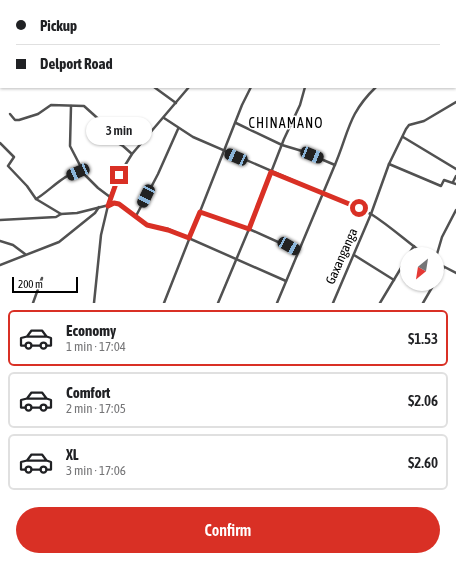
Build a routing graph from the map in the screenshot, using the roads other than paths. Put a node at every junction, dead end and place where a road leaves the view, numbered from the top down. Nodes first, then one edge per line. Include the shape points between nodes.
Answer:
1 (159, 88) edge
2 (189, 88) edge
3 (251, 88) edge
4 (305, 88) edge
5 (375, 88) edge
6 (456, 102) edge
7 (176, 103) junction
8 (71, 106) junction
9 (10, 114) dead end
10 (164, 118) junction
11 (236, 123) junction
12 (178, 129) junction
13 (403, 137) junction
14 (0, 143) edge
15 (282, 145) junction
16 (225, 152) junction
17 (132, 154) junction
18 (389, 164) junction
19 (335, 165) junction
20 (456, 169) edge
21 (82, 171) junction
22 (271, 172) junction
23 (456, 176) edge
24 (454, 183) edge
25 (323, 193) junction
26 (110, 197) junction
27 (36, 199) junction
28 (108, 206) junction
29 (99, 207) junction
30 (456, 210) edge
31 (200, 212) junction
32 (61, 214) junction
33 (371, 214) junction
34 (136, 216) junction
35 (0, 220) edge
36 (249, 229) junction
37 (189, 238) junction
38 (0, 241) edge
39 (414, 246) edge
40 (438, 247) edge
41 (298, 251) junction
42 (25, 254) junction
43 (354, 255) junction
44 (237, 258) junction
45 (0, 265) edge
46 (444, 267) edge
47 (400, 270) edge
48 (456, 273) edge
49 (42, 278) dead end
50 (394, 280) junction
51 (286, 281) junction
52 (430, 291) edge
53 (34, 303) edge
54 (94, 303) edge
55 (164, 303) edge
56 (218, 303) edge
57 (277, 303) edge
58 (332, 303) edge
59 (380, 303) edge
60 (423, 303) edge

1 - 7 street
2 - 7 street
3 - 11 street
4 - 15 street
5 - 19 street via 354,113
6 - 13 street, Gaxanganga via 424,121 409,125
7 - 10 street
8 - 9 street via 51,105 38,114 19,120 15,120
8 - 17 street via 87,107 104,124 110,138
8 - 21 street via 69,142
10 - 12 street
10 - 17 street
11 - 15 street
11 - 16 street
12 - 16 street
12 - 34 street
13 - 18 street, Gaxanganga
13 - 20 street
14 - 27 street via 14,157 8,166
15 - 19 street
15 - 22 street
16 - 22 street
16 - 31 street
17 - 26 street via 119,175
18 - 24 street via 441,186 444,180
18 - 33 street, Gaxanganga
19 - 25 street
21 - 26 street
21 - 27 street via 56,183
22 - 25 street
22 - 36 street
23 - 24 street
25 - 33 street
25 - 41 street
26 - 28 street
27 - 32 street
28 - 29 street
28 - 34 street via 117,203
28 - 54 street via 100,241
29 - 32 street
29 - 42 street via 67,237
30 - 40 street
31 - 36 street
31 - 37 street
32 - 35 street via 33,220
33 - 39 street
33 - 43 street, Gaxanganga
34 - 37 street via 147,225
36 - 41 street
36 - 44 street
37 - 44 street
37 - 55 street
38 - 42 street via 13,245
41 - 51 street
42 - 45 street
43 - 50 street
43 - 58 street, Gaxanganga
44 - 51 street
44 - 56 street
46 - 48 street
47 - 50 street
49 - 53 street
50 - 59 street
51 - 57 street
52 - 60 street

